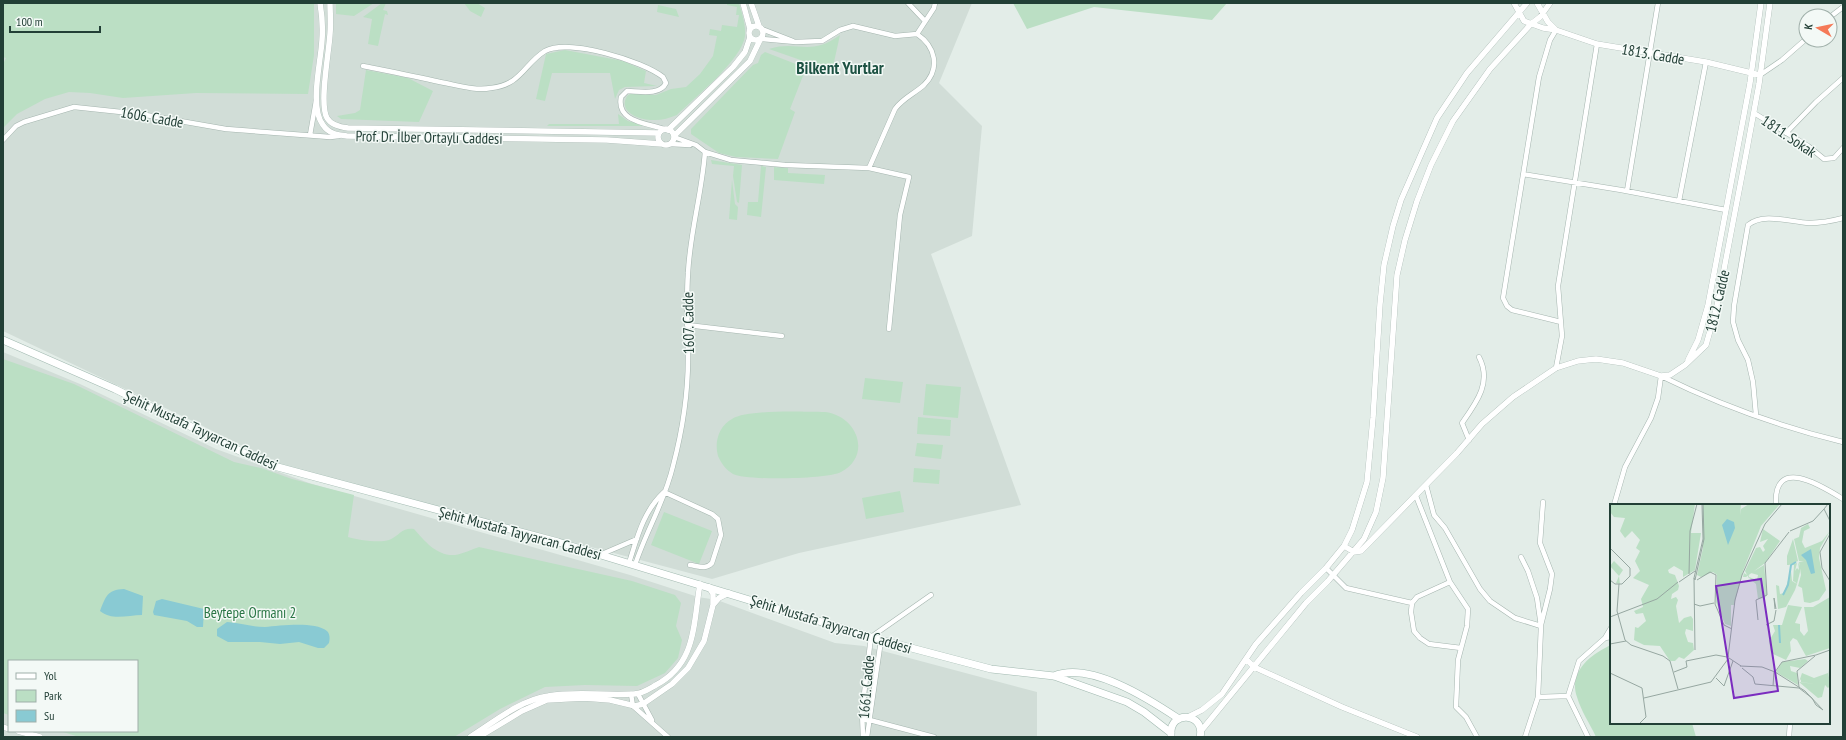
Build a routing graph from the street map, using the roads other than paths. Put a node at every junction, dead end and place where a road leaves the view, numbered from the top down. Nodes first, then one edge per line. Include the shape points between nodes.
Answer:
1 (320, 3) edge
2 (330, 3) edge
3 (743, 3) edge
4 (751, 3) edge
5 (908, 3) edge
6 (935, 3) edge
7 (1514, 3) edge
8 (1527, 3) edge
9 (1537, 3) edge
10 (1550, 3) edge
11 (1658, 3) edge
12 (1761, 3) edge
13 (1770, 3) edge
14 (1543, 11) junction
15 (1519, 14) junction
16 (925, 21) junction
17 (1531, 24) junction
18 (761, 27) junction
19 (750, 29) junction
20 (1556, 30) junction
21 (917, 34) junction
22 (750, 37) junction
23 (761, 39) junction
24 (796, 42) junction
25 (1597, 44) junction
26 (1798, 46) edge
27 (1650, 53) junction
28 (1706, 62) junction
29 (363, 66) dead end
30 (1752, 72) junction
31 (1760, 74) junction
32 (1843, 78) edge
33 (317, 97) junction
34 (1754, 112) junction
35 (664, 131) junction
36 (1786, 133) junction
37 (310, 135) junction
38 (339, 136) junction
39 (674, 137) junction
40 (3, 140) edge
41 (662, 144) junction
42 (670, 144) junction
43 (696, 145) junction
44 (1843, 148) edge
45 (705, 152) junction
46 (869, 168) junction
47 (1523, 174) junction
48 (1574, 183) junction
49 (1627, 191) junction
50 (1679, 201) junction
51 (1726, 210) junction
52 (1843, 218) edge
53 (1561, 322) junction
54 (687, 325) junction
55 (889, 329) dead end
56 (782, 336) dead end
57 (3, 340) edge
58 (1479, 357) dead end
59 (1685, 365) junction
60 (1556, 368) junction
61 (1661, 376) junction
62 (1756, 415) junction
63 (1469, 440) junction
64 (1843, 442) edge
65 (1426, 485) junction
66 (664, 492) junction
67 (1416, 496) junction
68 (1843, 498) edge
69 (1543, 502) dead end
70 (1614, 504) edge
71 (1776, 504) edge
72 (637, 539) junction
73 (1344, 546) junction
74 (1354, 552) junction
75 (601, 555) junction
76 (1521, 557) dead end
77 (632, 564) junction
78 (690, 565) dead end
79 (1326, 568) junction
80 (1333, 576) junction
81 (1450, 582) junction
82 (700, 584) junction
83 (709, 587) junction
84 (730, 593) junction
85 (931, 596) dead end
86 (1412, 603) junction
87 (713, 605) junction
88 (1541, 626) junction
89 (1610, 630) edge
90 (871, 637) junction
91 (1605, 638) junction
92 (1610, 638) edge
93 (880, 640) junction
94 (1461, 648) junction
95 (1246, 659) junction
96 (1254, 667) junction
97 (1054, 676) junction
98 (631, 694) junction
99 (638, 694) junction
100 (1568, 696) junction
101 (1538, 697) junction
102 (643, 704) junction
103 (633, 706) junction
104 (1188, 717) junction
105 (862, 718) junction
106 (1179, 718) junction
107 (870, 720) junction
108 (654, 723) junction
109 (1790, 724) edge
110 (20, 733) edge
111 (1200, 734) edge
112 (1171, 736) edge
113 (40, 737) edge
114 (470, 737) edge
115 (479, 737) edge
116 (668, 737) edge
117 (863, 737) edge
118 (867, 737) edge
119 (934, 737) edge
120 (1418, 737) edge
121 (1477, 737) edge
122 (1525, 737) edge
123 (1588, 737) edge
124 (1789, 737) edge

1 - 33 street, Prof. Dr. İlber Ortaylı Caddesi via 322,40
2 - 35 street, Prof. Dr. İlber Ortaylı Caddesi via 330,33 323,104 327,118 338,126
3 - 19 street
4 - 18 street
5 - 16 street
6 - 16 street
7 - 15 street
8 - 15 street
9 - 14 street
10 - 14 street
11 - 27 street
12 - 30 street, 1812. Cadde
13 - 31 street, 1812. Cadde
14 - 17 street
14 - 20 street via 1548,22
15 - 17 street via 1524,21
15 - 73 street via 1467,73 1437,118 1401,200 1384,265 1367,482 1352,530
16 - 21 street
17 - 20 street, 1813. Cadde
17 - 74 street via 1490,70 1453,121 1431,165 1417,201 1397,275 1383,478 1376,512 1364,539
18 - 19 street via 755,25
18 - 23 street
18 - 24 street
19 - 22 street
20 - 25 street, 1813. Cadde
20 - 47 street via 1550,40 1541,70
21 - 24 street via 895,36 853,26 840,30 822,41
21 - 46 street via 930,45 933,52 932,72 922,86 901,100 895,109
22 - 23 street via 753,40
22 - 35 street via 745,52 733,67
23 - 24 street
23 - 39 street via 750,61
25 - 27 street, 1813. Cadde
25 - 48 street
26 - 31 street
27 - 28 street, 1813. Cadde
27 - 49 street
28 - 30 street, 1813. Cadde
28 - 50 street
29 - 35 street via 487,89 513,81 546,51 554,48 576,47 627,58 664,77 666,83 660,90 627,91 621,97 621,111 630,118
30 - 31 street, 1813. Cadde
30 - 51 street, 1812. Cadde
31 - 34 street, 1812. Cadde
32 - 36 street
33 - 37 street
33 - 38 street, Prof. Dr. İlber Ortaylı Caddesi via 317,109 322,125
34 - 36 street, 1811. Sokak
34 - 59 street, 1812. Cadde via 1712,326 1706,345
35 - 39 street
35 - 41 street via 658,138
36 - 44 street, 1811. Sokak via 1824,159 1834,158
37 - 38 street, 1606. Cadde
37 - 40 street, 1606. Cadde via 226,129 140,114 74,108 24,122 16,126
38 - 41 street, Prof. Dr. İlber Ortaylı Caddesi via 607,140
39 - 42 street
39 - 43 street
41 - 42 street, Prof. Dr. İlber Ortaylı Caddesi
42 - 43 street
43 - 45 street
45 - 46 street via 752,163
45 - 54 street, 1607. Cadde via 688,271
46 - 55 street via 909,177 899,221
47 - 48 street
47 - 53 street via 1504,301 1512,310
48 - 49 street
48 - 53 street via 1558,286
49 - 50 street
50 - 51 street
51 - 59 street, 1812. Cadde via 1704,324
52 - 62 street via 1809,223 1765,219 1754,220 1748,225 1733,322 1748,360
53 - 60 street via 1562,336
54 - 56 street
54 - 66 street, 1607. Cadde via 688,360 682,416 673,467
57 - 75 main road, Şehit Mustafa Tayyarcan Caddesi via 115,389 266,463
58 - 63 street via 1484,366 1484,386 1462,423
59 - 61 street via 1670,375
60 - 61 street via 1596,359 1623,363
60 - 63 street via 1513,397 1482,424
61 - 62 street via 1682,387
61 - 70 street via 1658,398 1651,418 1625,467
62 - 64 street
63 - 65 street
65 - 67 street
65 - 88 street via 1434,514 1445,528 1480,589 1490,601 1515,618
66 - 72 street, 1607. Cadde via 649,508
66 - 77 street, 1607. Cadde
66 - 78 street via 712,514 720,522 721,535 711,565 703,568
67 - 74 street via 1361,551
67 - 81 street
68 - 71 street via 1823,486 1795,476 1786,479 1780,486
69 - 88 street via 1540,543 1552,574
72 - 75 street
72 - 77 street, 1607. Cadde
73 - 74 street
73 - 79 street
74 - 80 street
75 - 77 main road, Şehit Mustafa Tayyarcan Caddesi
76 - 88 street via 1537,598
77 - 82 main road, Şehit Mustafa Tayyarcan Caddesi
79 - 80 street
79 - 95 street via 1266,632
80 - 86 street via 1346,588
80 - 96 street via 1306,603
81 - 86 street
81 - 94 street via 1468,608 1467,626
82 - 83 main road, Şehit Mustafa Tayyarcan Caddesi
82 - 99 street via 692,639 683,662 665,680
83 - 84 main road, Şehit Mustafa Tayyarcan Caddesi
83 - 87 street via 713,594
84 - 87 street via 721,596
84 - 90 main road, Şehit Mustafa Tayyarcan Caddesi
85 - 90 street
86 - 94 street via 1414,631 1420,638 1429,644
87 - 102 street via 704,641 688,668 672,684
88 - 101 street
89 - 91 street
90 - 93 main road, Şehit Mustafa Tayyarcan Caddesi
90 - 105 street, 1661. Cadde
91 - 92 street
91 - 100 street via 1579,661
93 - 97 main road, Şehit Mustafa Tayyarcan Caddesi via 991,669
93 - 107 street, 1661. Cadde
94 - 121 street via 1456,707 1466,717
95 - 96 street
95 - 104 street via 1222,694 1202,710
96 - 111 street
96 - 120 street via 1342,707
97 - 106 main road, Şehit Mustafa Tayyarcan Caddesi via 1072,673 1093,676 1130,690
97 - 112 main road, Şehit Mustafa Tayyarcan Caddesi via 1127,702 1144,712
98 - 99 street
98 - 103 street
98 - 114 street via 571,694 539,698
99 - 102 street
100 - 101 street
100 - 123 street
101 - 122 street
102 - 103 street
102 - 108 street
103 - 108 street
103 - 115 street via 599,699 547,700 522,711
104 - 106 main road
104 - 111 main road via 1197,722
105 - 107 street
105 - 117 street, 1661. Cadde
106 - 112 main road via 1172,726
107 - 118 street, 1661. Cadde
107 - 119 street
108 - 116 street
109 - 124 street
110 - 113 street

